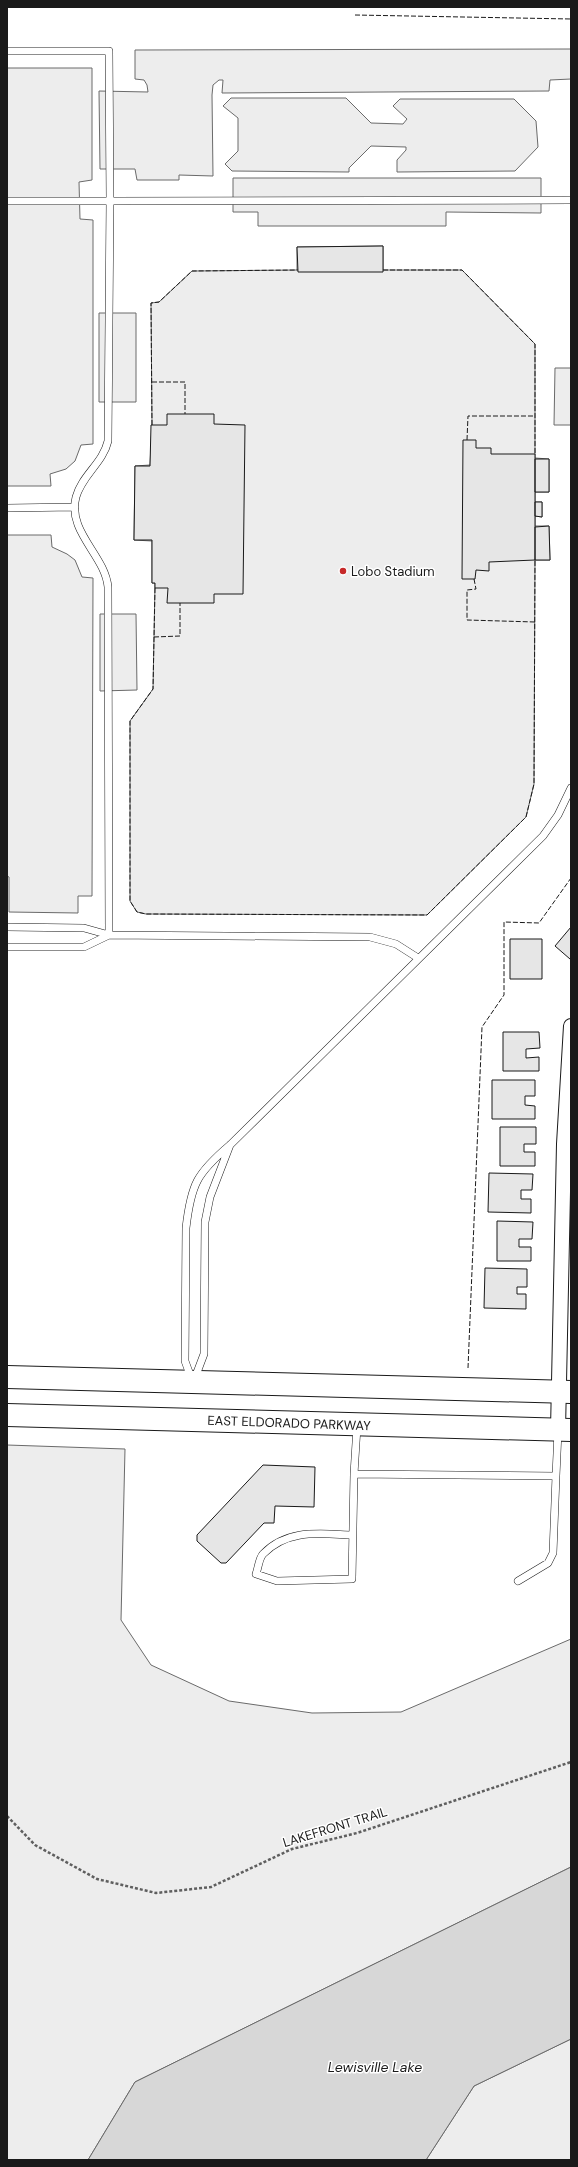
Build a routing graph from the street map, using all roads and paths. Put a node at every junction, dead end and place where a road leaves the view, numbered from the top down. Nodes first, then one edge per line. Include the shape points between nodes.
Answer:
1 (7, 50) edge
2 (571, 200) edge
3 (7, 201) edge
4 (110, 201) junction
5 (75, 507) junction
6 (7, 508) edge
7 (571, 788) edge
8 (7, 927) edge
9 (109, 935) junction
10 (7, 947) edge
11 (418, 958) junction
12 (571, 1026) edge
13 (230, 1145) junction
14 (7, 1377) edge
15 (193, 1382) junction
16 (565, 1392) edge
17 (7, 1415) edge
18 (357, 1425) junction
19 (564, 1430) edge
20 (354, 1474) junction
21 (556, 1476) junction
22 (353, 1535) junction
23 (518, 1581) dead end
24 (571, 1762) edge
25 (7, 1816) edge

1 - 4 lane via 109,50
2 - 4 lane
3 - 4 lane
4 - 5 lane via 108,441 103,455 83,482
5 - 6 lane
5 - 9 lane via 80,532 101,563 107,575 108,587
7 - 11 lane via 558,815 543,836
8 - 9 lane via 84,928
9 - 10 lane via 84,947
9 - 11 lane via 370,937 396,944
11 - 13 lane
12 - 16 street via 564,1144
13 - 15 lane via 210,1197 205,1222 204,1354
13 - 15 lane via 207,1165 198,1177 188,1209 185,1361
14 - 15 main road
15 - 16 main road
16 - 19 street
17 - 18 main road, EAST ELDORADO PARKWAY
18 - 19 main road, EAST ELDORADO PARKWAY
18 - 20 lane
19 - 21 lane
20 - 21 lane
20 - 22 lane
21 - 23 lane via 553,1553 548,1563
22 - 22 lane via 352,1580 278,1581 256,1574 262,1555 286,1539 301,1534
24 - 25 path, LAKEFRONT TRAIL via 357,1833 292,1848 211,1887 156,1893 97,1879 35,1846

